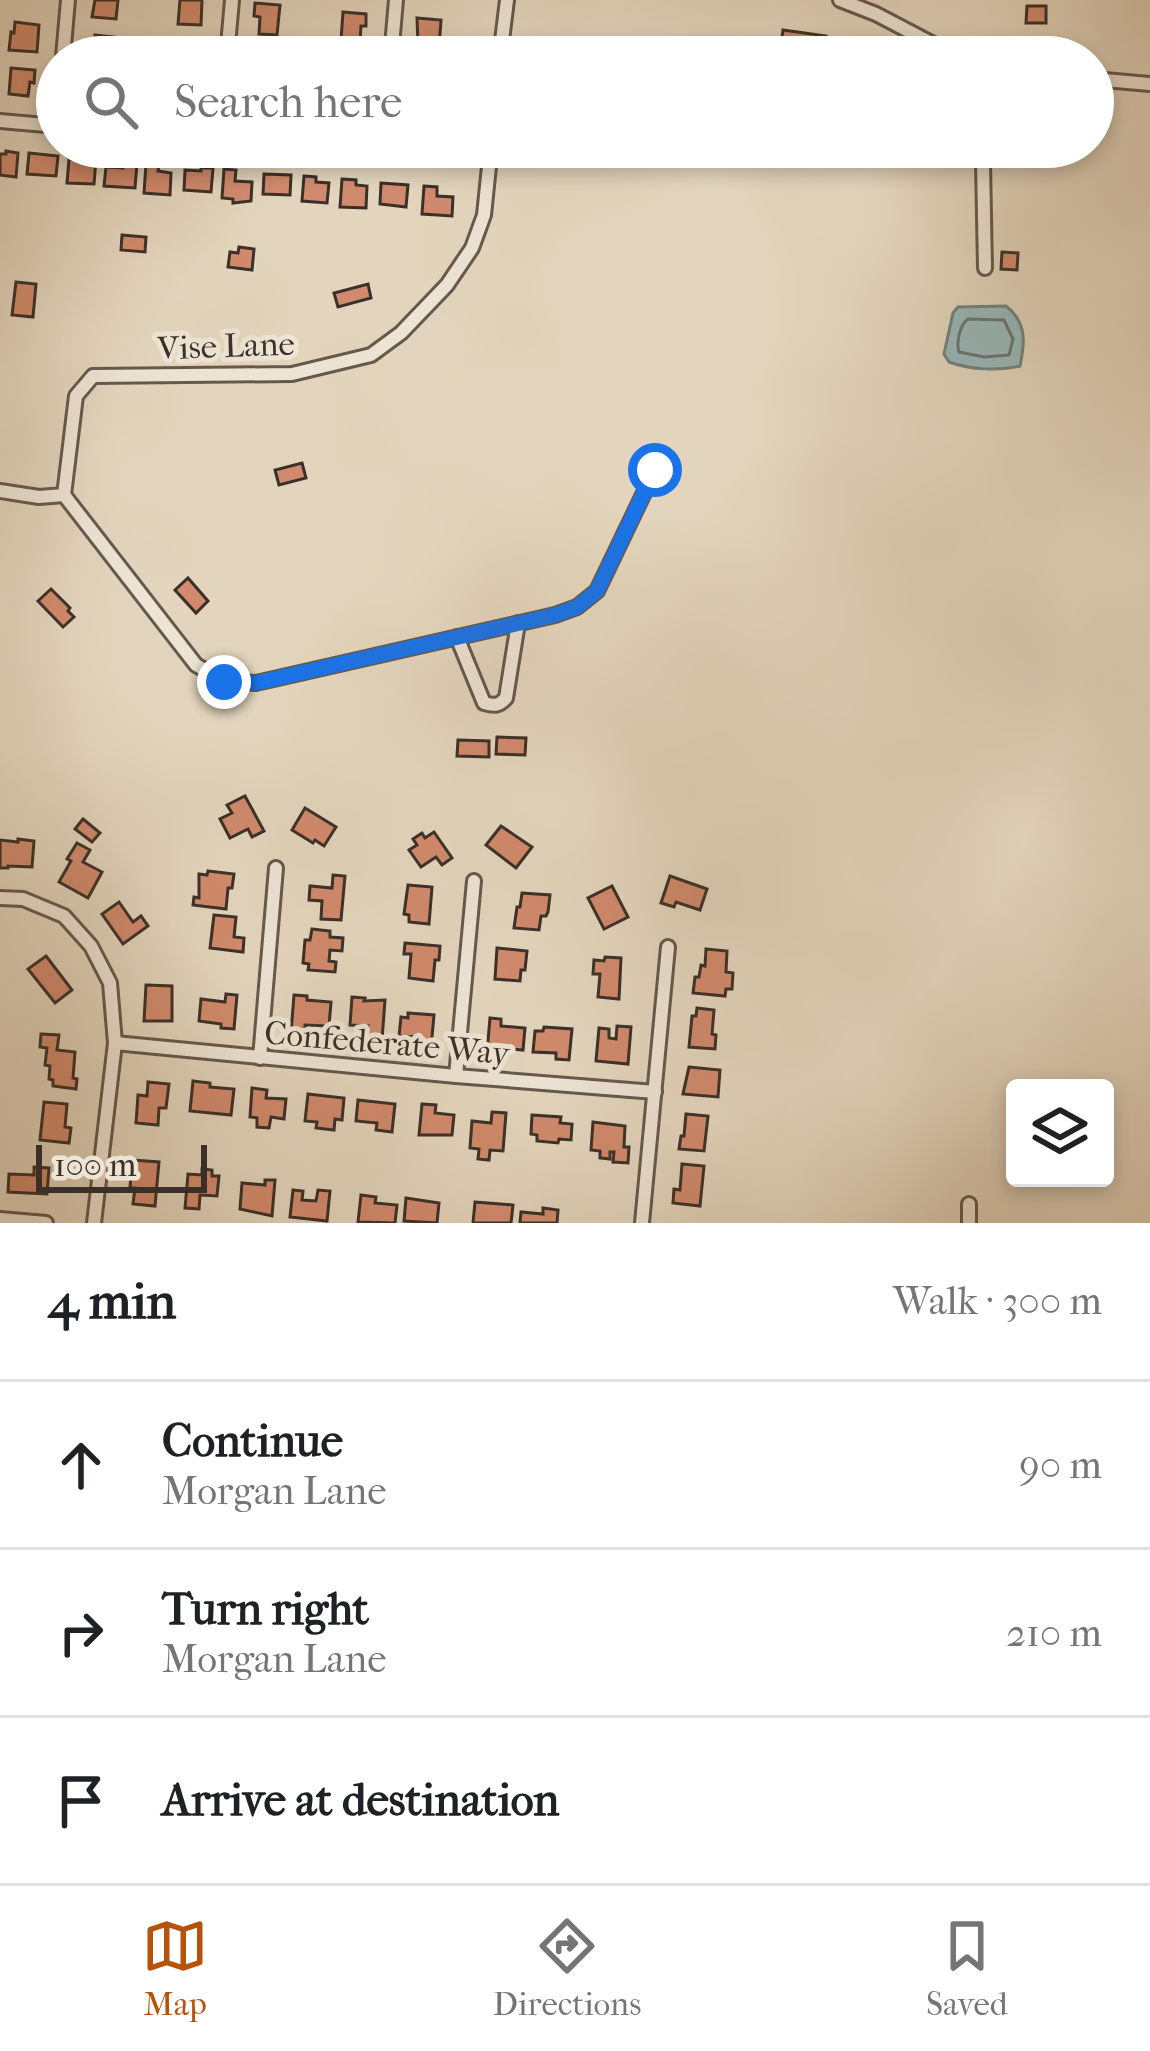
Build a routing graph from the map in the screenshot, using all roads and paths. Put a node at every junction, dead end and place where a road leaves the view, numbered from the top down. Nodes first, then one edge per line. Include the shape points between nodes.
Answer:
1 (68, 0) edge
2 (232, 0) edge
3 (396, 0) edge
4 (506, 0) edge
5 (840, 0) edge
6 (65, 36) edge
7 (229, 36) edge
8 (393, 36) edge
9 (502, 36) edge
10 (918, 36) edge
11 (1114, 81) edge
12 (1150, 84) edge
13 (0, 121) edge
14 (36, 124) edge
15 (489, 168) edge
16 (983, 168) edge
17 (985, 268) dead end
18 (655, 470) dead end
19 (0, 491) edge
20 (64, 495) junction
21 (518, 623) junction
22 (457, 637) junction
23 (276, 868) dead end
24 (474, 881) dead end
25 (0, 898) edge
26 (668, 947) dead end
27 (115, 1043) junction
28 (260, 1058) junction
29 (456, 1076) junction
30 (655, 1092) junction
31 (969, 1204) dead end
32 (0, 1219) edge
33 (46, 1223) edge
34 (94, 1223) edge
35 (642, 1223) edge
36 (969, 1223) edge

1 - 6 street
2 - 7 street
3 - 8 street
4 - 9 street
5 - 10 street
11 - 12 street
13 - 14 street
15 - 20 street, Vise Lane via 472,248 401,333 371,355 292,374 93,376 76,396
16 - 17 street
18 - 21 street via 597,591 577,607
19 - 20 street
20 - 22 street via 196,665 224,682 256,683
21 - 22 street
21 - 22 street via 501,704 484,703
23 - 28 street
24 - 29 street
25 - 27 street via 64,916 91,946 110,982
26 - 30 street
27 - 28 street, Confederate Way
27 - 34 street
28 - 29 street, Confederate Way
29 - 30 street, Confederate Way
30 - 35 street
31 - 36 street
32 - 33 street

